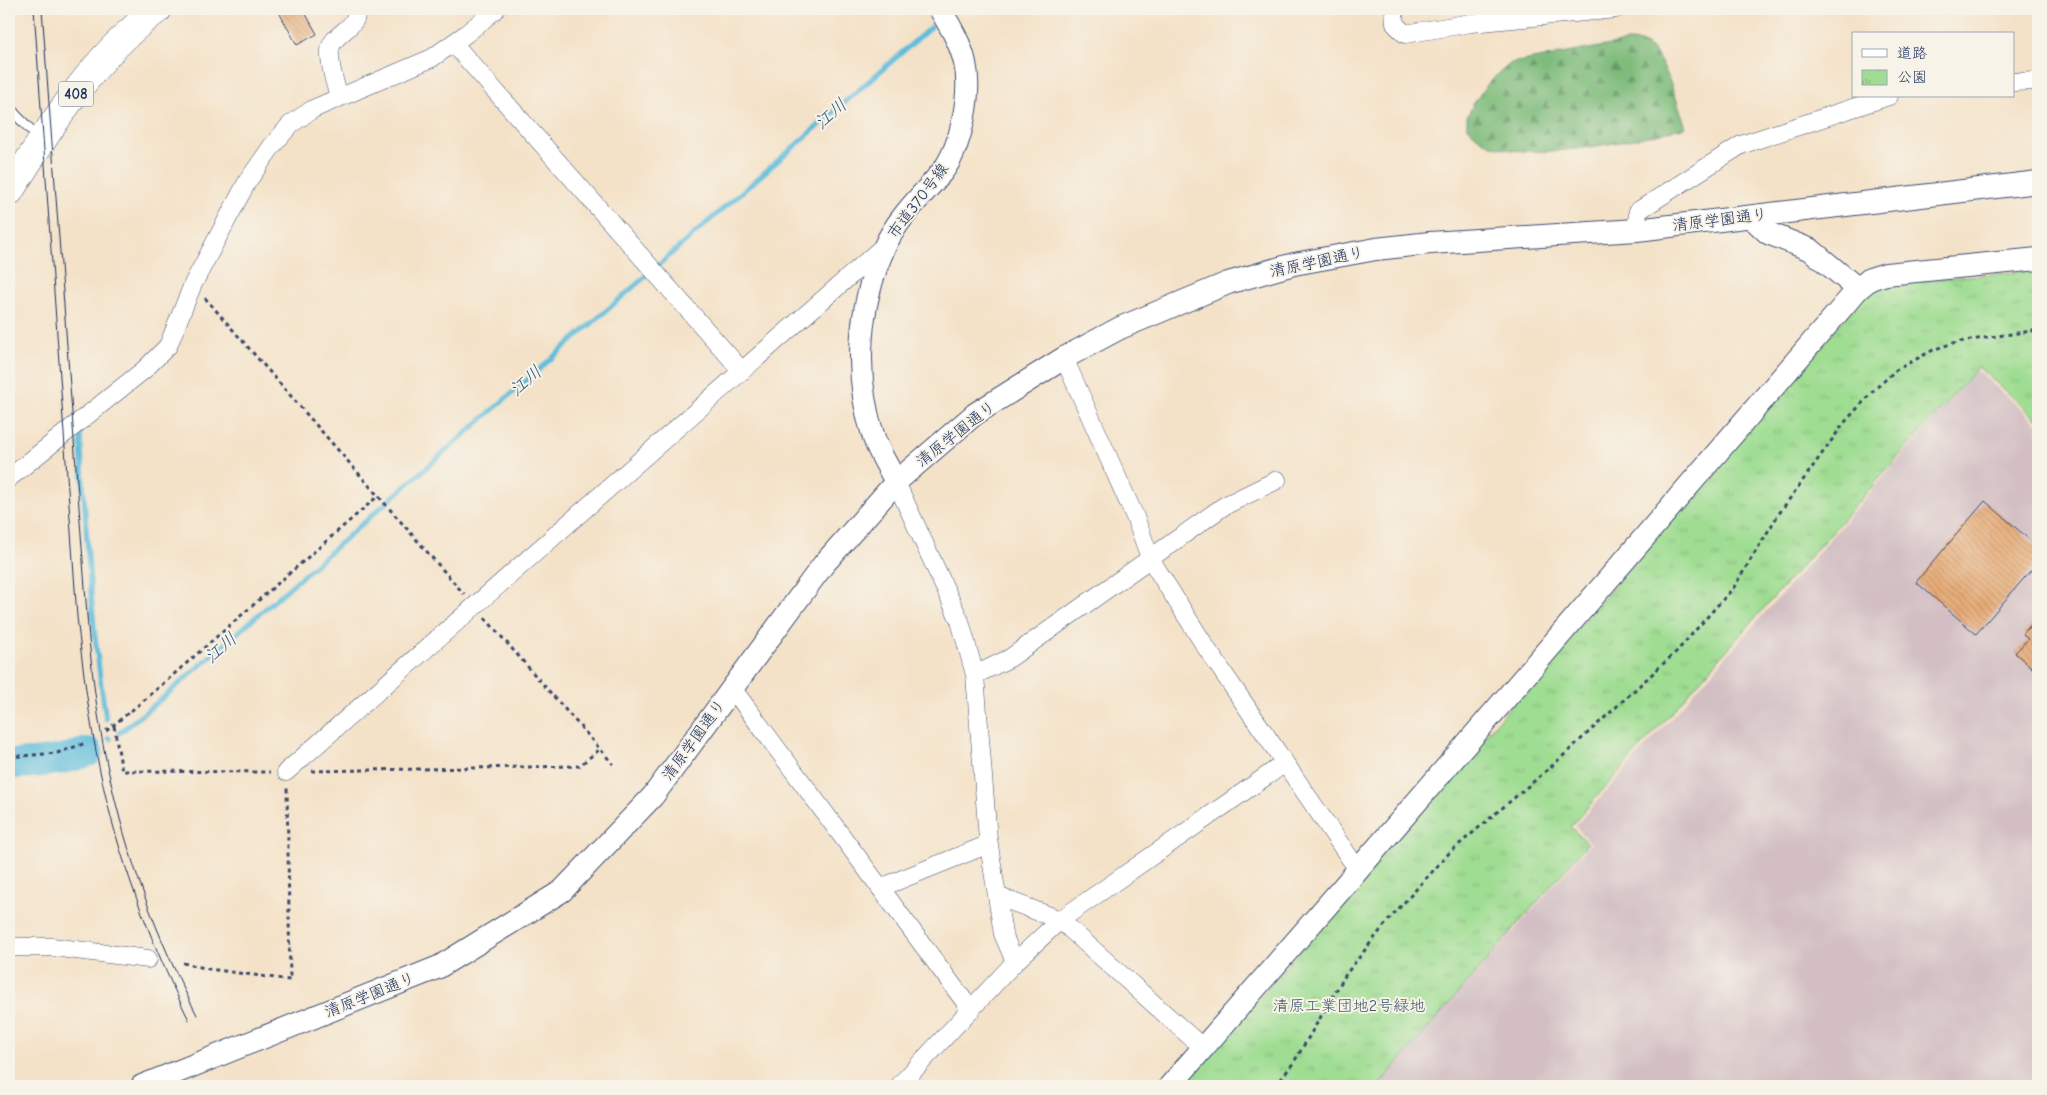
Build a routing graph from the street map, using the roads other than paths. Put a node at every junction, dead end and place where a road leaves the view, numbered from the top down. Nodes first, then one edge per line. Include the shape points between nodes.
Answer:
1 (158, 9) edge
2 (355, 9) edge
3 (496, 9) edge
4 (940, 9) edge
5 (1394, 9) edge
6 (1616, 9) edge
7 (453, 44) junction
8 (2038, 81) edge
9 (2014, 82) edge
10 (340, 97) junction
11 (1883, 98) edge
12 (9, 103) edge
13 (41, 140) junction
14 (2038, 182) edge
15 (9, 192) edge
16 (1751, 217) junction
17 (1637, 230) junction
18 (885, 245) junction
19 (2038, 259) edge
20 (1858, 289) junction
21 (1064, 358) junction
22 (742, 371) junction
23 (9, 478) edge
24 (1277, 480) dead end
25 (896, 482) junction
26 (1151, 560) junction
27 (975, 675) junction
28 (732, 688) junction
29 (1285, 763) junction
30 (286, 772) road end
31 (989, 844) junction
32 (1358, 870) junction
33 (880, 888) junction
34 (997, 896) junction
35 (1060, 920) junction
36 (9, 947) edge
37 (148, 959) dead end
38 (1015, 962) junction
39 (971, 1010) junction
40 (1203, 1048) junction
41 (142, 1086) edge
42 (899, 1086) edge
43 (1170, 1086) edge

1 - 13 highway, 408 via 111,49
2 - 10 street via 355,20 330,50
3 - 7 street
4 - 18 street, 市道370号線 via 952,28 966,64 967,100 960,135 944,170 904,215
5 - 6 street via 1395,24 1405,34 1471,23
7 - 10 street via 432,58
7 - 22 street
8 - 9 street
10 - 23 street via 313,109 291,124 247,182 193,284 168,346 145,369
11 - 17 street via 1741,145 1638,211
12 - 13 lane
13 - 15 highway, 408
14 - 16 street, 清原学園通り
16 - 17 street, 清原学園通り
16 - 20 street via 1768,234 1811,250
17 - 21 street, 清原学園通り via 1394,247 1294,264 1228,283 1174,304
18 - 22 street
18 - 25 street, 市道370号線 via 864,317 861,354 864,397 874,439
19 - 20 street via 1886,274 1870,279
20 - 32 street
21 - 25 street, 清原学園通り via 976,414
21 - 26 street
22 - 30 street
24 - 26 street via 1224,506
25 - 27 street via 960,621
25 - 28 street, 清原学園通り via 823,565
26 - 27 street via 1010,658
26 - 29 street
27 - 31 street
28 - 33 street
28 - 41 street, 清原学園通り via 653,796 562,891 439,967
29 - 32 street
29 - 35 street
31 - 33 street
31 - 34 street
32 - 40 street
33 - 39 street
34 - 35 street
34 - 38 street via 1003,934
35 - 38 street
35 - 40 street
36 - 37 street via 52,947
38 - 39 street
39 - 42 street
40 - 43 street

